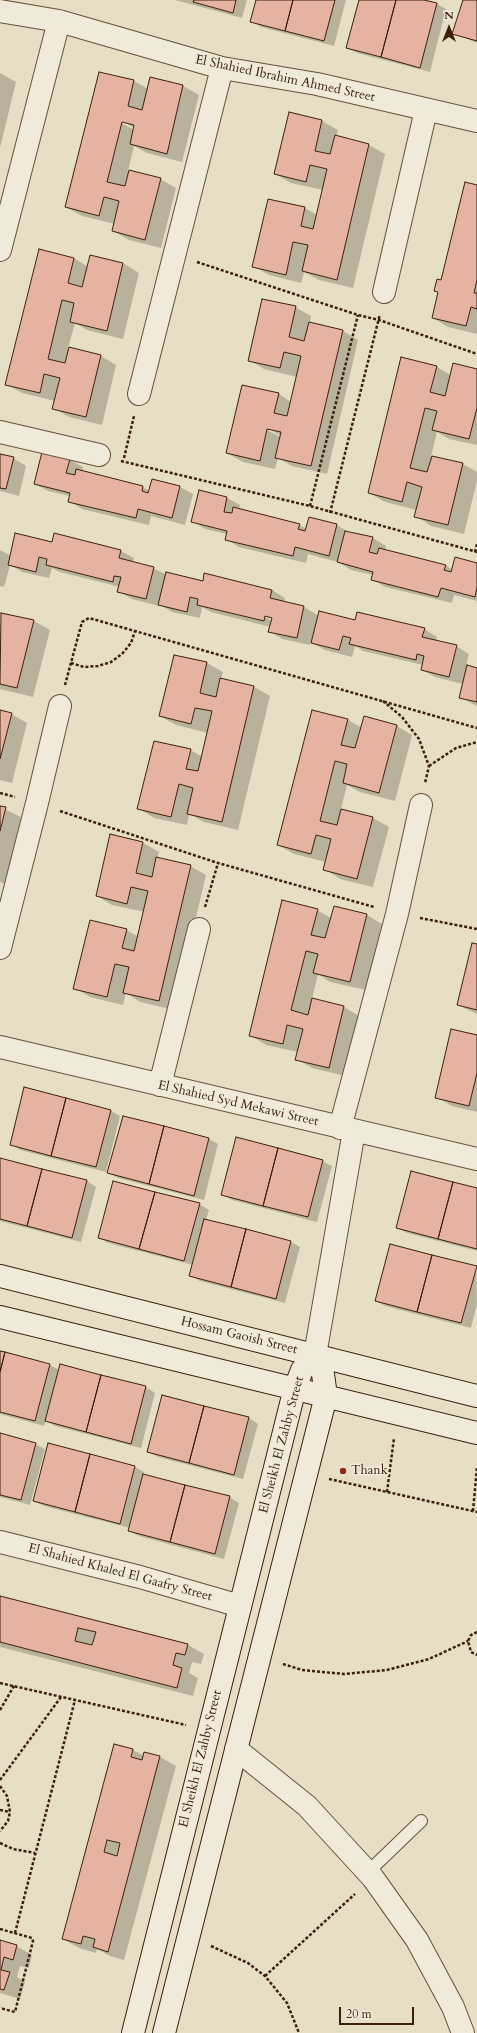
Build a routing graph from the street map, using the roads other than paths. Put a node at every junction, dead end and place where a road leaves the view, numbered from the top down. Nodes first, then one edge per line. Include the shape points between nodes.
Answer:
1 (0, 12) edge
2 (59, 21) junction
3 (222, 68) junction
4 (426, 110) junction
5 (477, 121) edge
6 (0, 250) edge
7 (384, 292) road end
8 (139, 394) road end
9 (0, 432) edge
10 (99, 455) road end
11 (60, 706) road end
12 (421, 805) road end
13 (199, 929) road end
14 (0, 948) edge
15 (0, 1047) edge
16 (160, 1085) junction
17 (347, 1130) junction
18 (477, 1159) edge
19 (0, 1276) edge
20 (0, 1317) edge
21 (315, 1355) junction
22 (295, 1388) junction
23 (326, 1396) junction
24 (477, 1396) edge
25 (477, 1433) edge
26 (0, 1542) edge
27 (240, 1606) junction
28 (236, 1749) junction
29 (421, 1821) dead end
30 (371, 1875) junction
31 (133, 2033) edge
32 (164, 2033) edge
33 (464, 2033) edge

1 - 2 street, El Shahied Ibrahim Ahmed Street
2 - 3 street, El Shahied Ibrahim Ahmed Street
2 - 6 street
3 - 4 street, El Shahied Ibrahim Ahmed Street via 317,84
3 - 8 street
4 - 5 street, El Shahied Ibrahim Ahmed Street
4 - 7 street
9 - 10 street
11 - 14 street
12 - 17 street
13 - 16 street
15 - 16 street, El Shahied Syd Mekawi Street
16 - 17 street, El Shahied Syd Mekawi Street
17 - 18 street, El Shahied Syd Mekawi Street
17 - 21 street
19 - 21 street, Hossam Gaoish Street
20 - 22 street
21 - 22 street, El Sheikh El Zahby Street via 302,1370
21 - 23 street, El Sheikh El Zahby Street via 323,1374
21 - 24 street, Hossam Gaoish Street
22 - 23 street
22 - 27 street, El Sheikh El Zahby Street
23 - 25 street
23 - 28 street, El Sheikh El Zahby Street
26 - 27 street, El Shahied Khaled El Gaafry Street via 140,1577
27 - 31 street, El Sheikh El Zahby Street
28 - 30 street via 307,1806
28 - 32 street, El Sheikh El Zahby Street
29 - 30 lane
30 - 33 street via 417,1940

